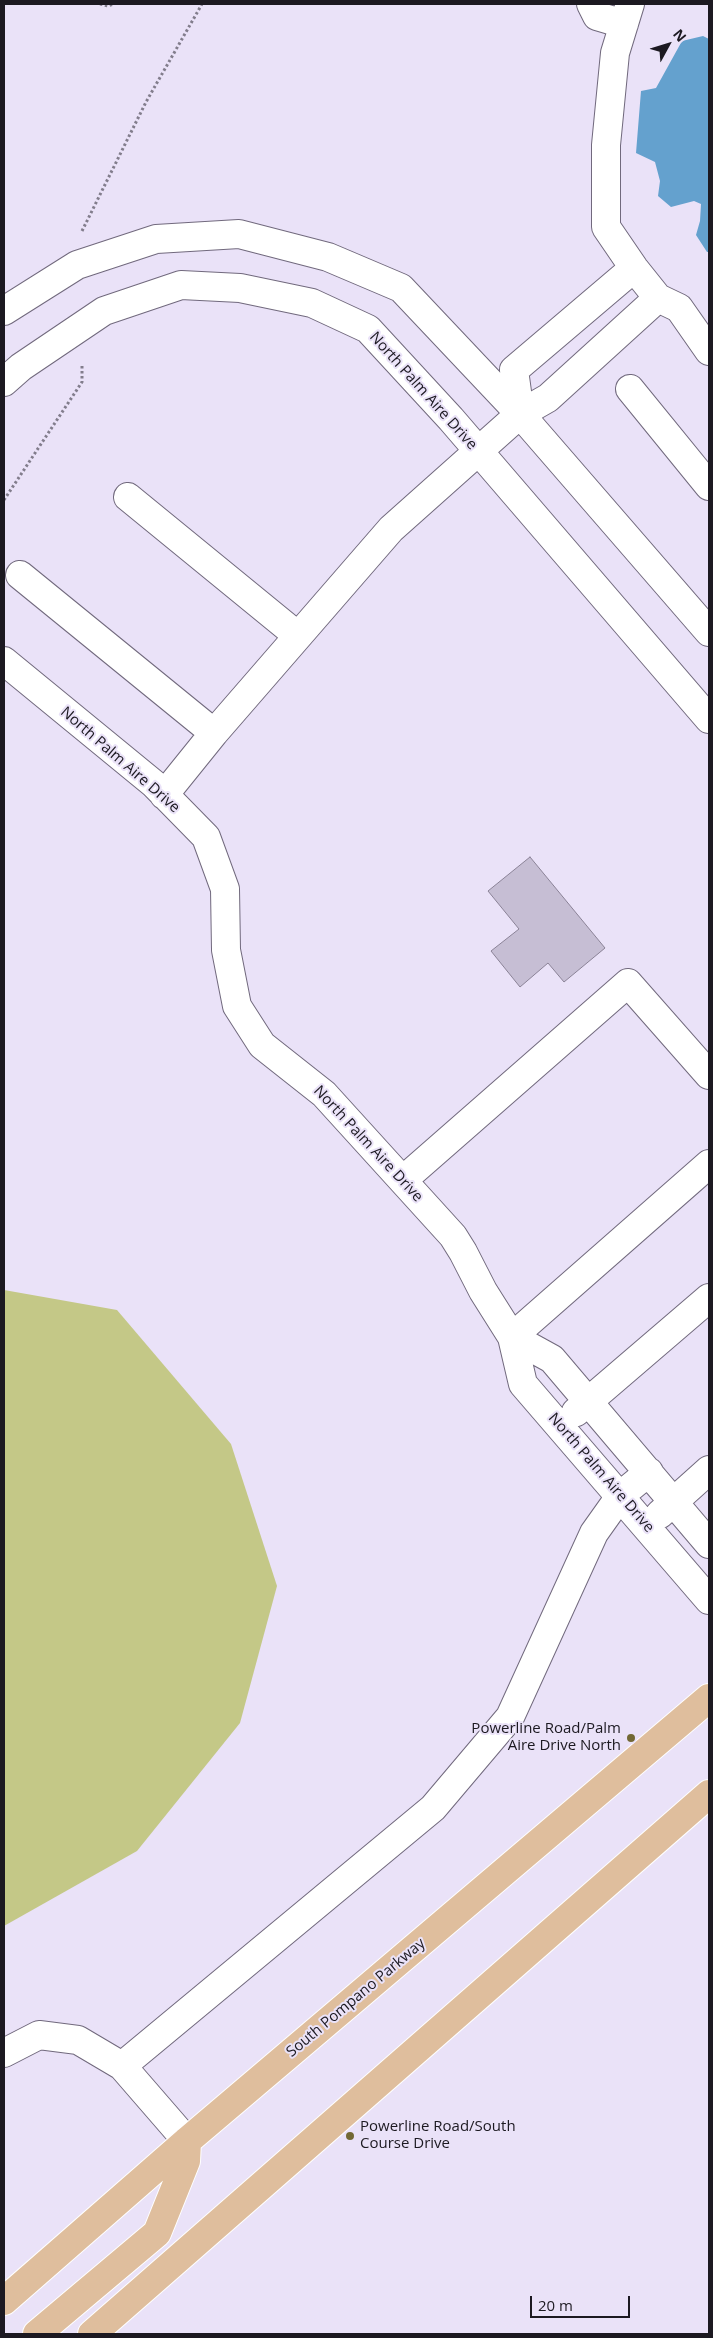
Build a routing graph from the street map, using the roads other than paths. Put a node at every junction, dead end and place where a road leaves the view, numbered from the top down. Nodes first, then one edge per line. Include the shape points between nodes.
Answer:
1 (591, 4) edge
2 (627, 14) edge
3 (634, 268) junction
4 (658, 298) junction
5 (4, 310) edge
6 (708, 345) edge
7 (4, 382) edge
8 (630, 389) dead end
9 (520, 414) junction
10 (478, 451) junction
11 (708, 482) edge
12 (128, 496) dead end
13 (20, 575) dead end
14 (709, 632) edge
15 (298, 636) junction
16 (4, 661) edge
17 (706, 709) edge
18 (214, 733) junction
19 (164, 795) junction
20 (709, 1075) edge
21 (709, 1164) edge
22 (404, 1180) junction
23 (709, 1298) edge
24 (512, 1337) junction
25 (589, 1401) junction
26 (560, 1427) junction
27 (709, 1470) edge
28 (649, 1472) junction
29 (621, 1496) junction
30 (674, 1502) junction
31 (646, 1525) junction
32 (709, 1544) edge
33 (709, 1600) edge
34 (709, 1698) edge
35 (709, 1794) edge
36 (4, 2053) edge
37 (122, 2066) junction
38 (187, 2141) junction
39 (4, 2300) edge
40 (36, 2334) edge
41 (92, 2334) edge

1 - 2 street via 597,16
2 - 3 street via 615,53 606,145 606,227
3 - 4 street
3 - 9 street via 514,370
4 - 6 street via 679,308
4 - 9 street via 548,398
5 - 9 street via 77,266 156,239 239,234 328,257 402,288
7 - 10 street, North Palm Aire Drive via 104,311 181,285 240,288 312,303 368,329
8 - 11 street
9 - 10 street
9 - 14 street
10 - 15 street via 391,529
10 - 17 street, North Palm Aire Drive
12 - 15 street
13 - 18 street
15 - 18 street
16 - 19 street, North Palm Aire Drive
18 - 19 street
19 - 22 street, North Palm Aire Drive via 206,836 225,889 226,950 237,1006 262,1044 324,1094
20 - 22 street via 628,983
21 - 24 street
22 - 24 street, North Palm Aire Drive via 453,1236
23 - 25 street
24 - 25 street, North Palm Aire Drive via 552,1359
24 - 26 street, North Palm Aire Drive via 523,1384
25 - 26 street
25 - 28 street, North Palm Aire Drive
26 - 29 street, North Palm Aire Drive
27 - 30 street
28 - 29 street
28 - 30 street, North Palm Aire Drive
29 - 31 street, North Palm Aire Drive
29 - 37 street via 594,1533 510,1717 433,1808
30 - 31 street
30 - 32 street, North Palm Aire Drive
31 - 33 street, North Palm Aire Drive
34 - 38 main road, South Pompano Parkway
35 - 41 main road
36 - 37 street via 39,2035 78,2040
37 - 38 street
38 - 39 main road, South Pompano Parkway
38 - 40 main road via 186,2161 156,2233

